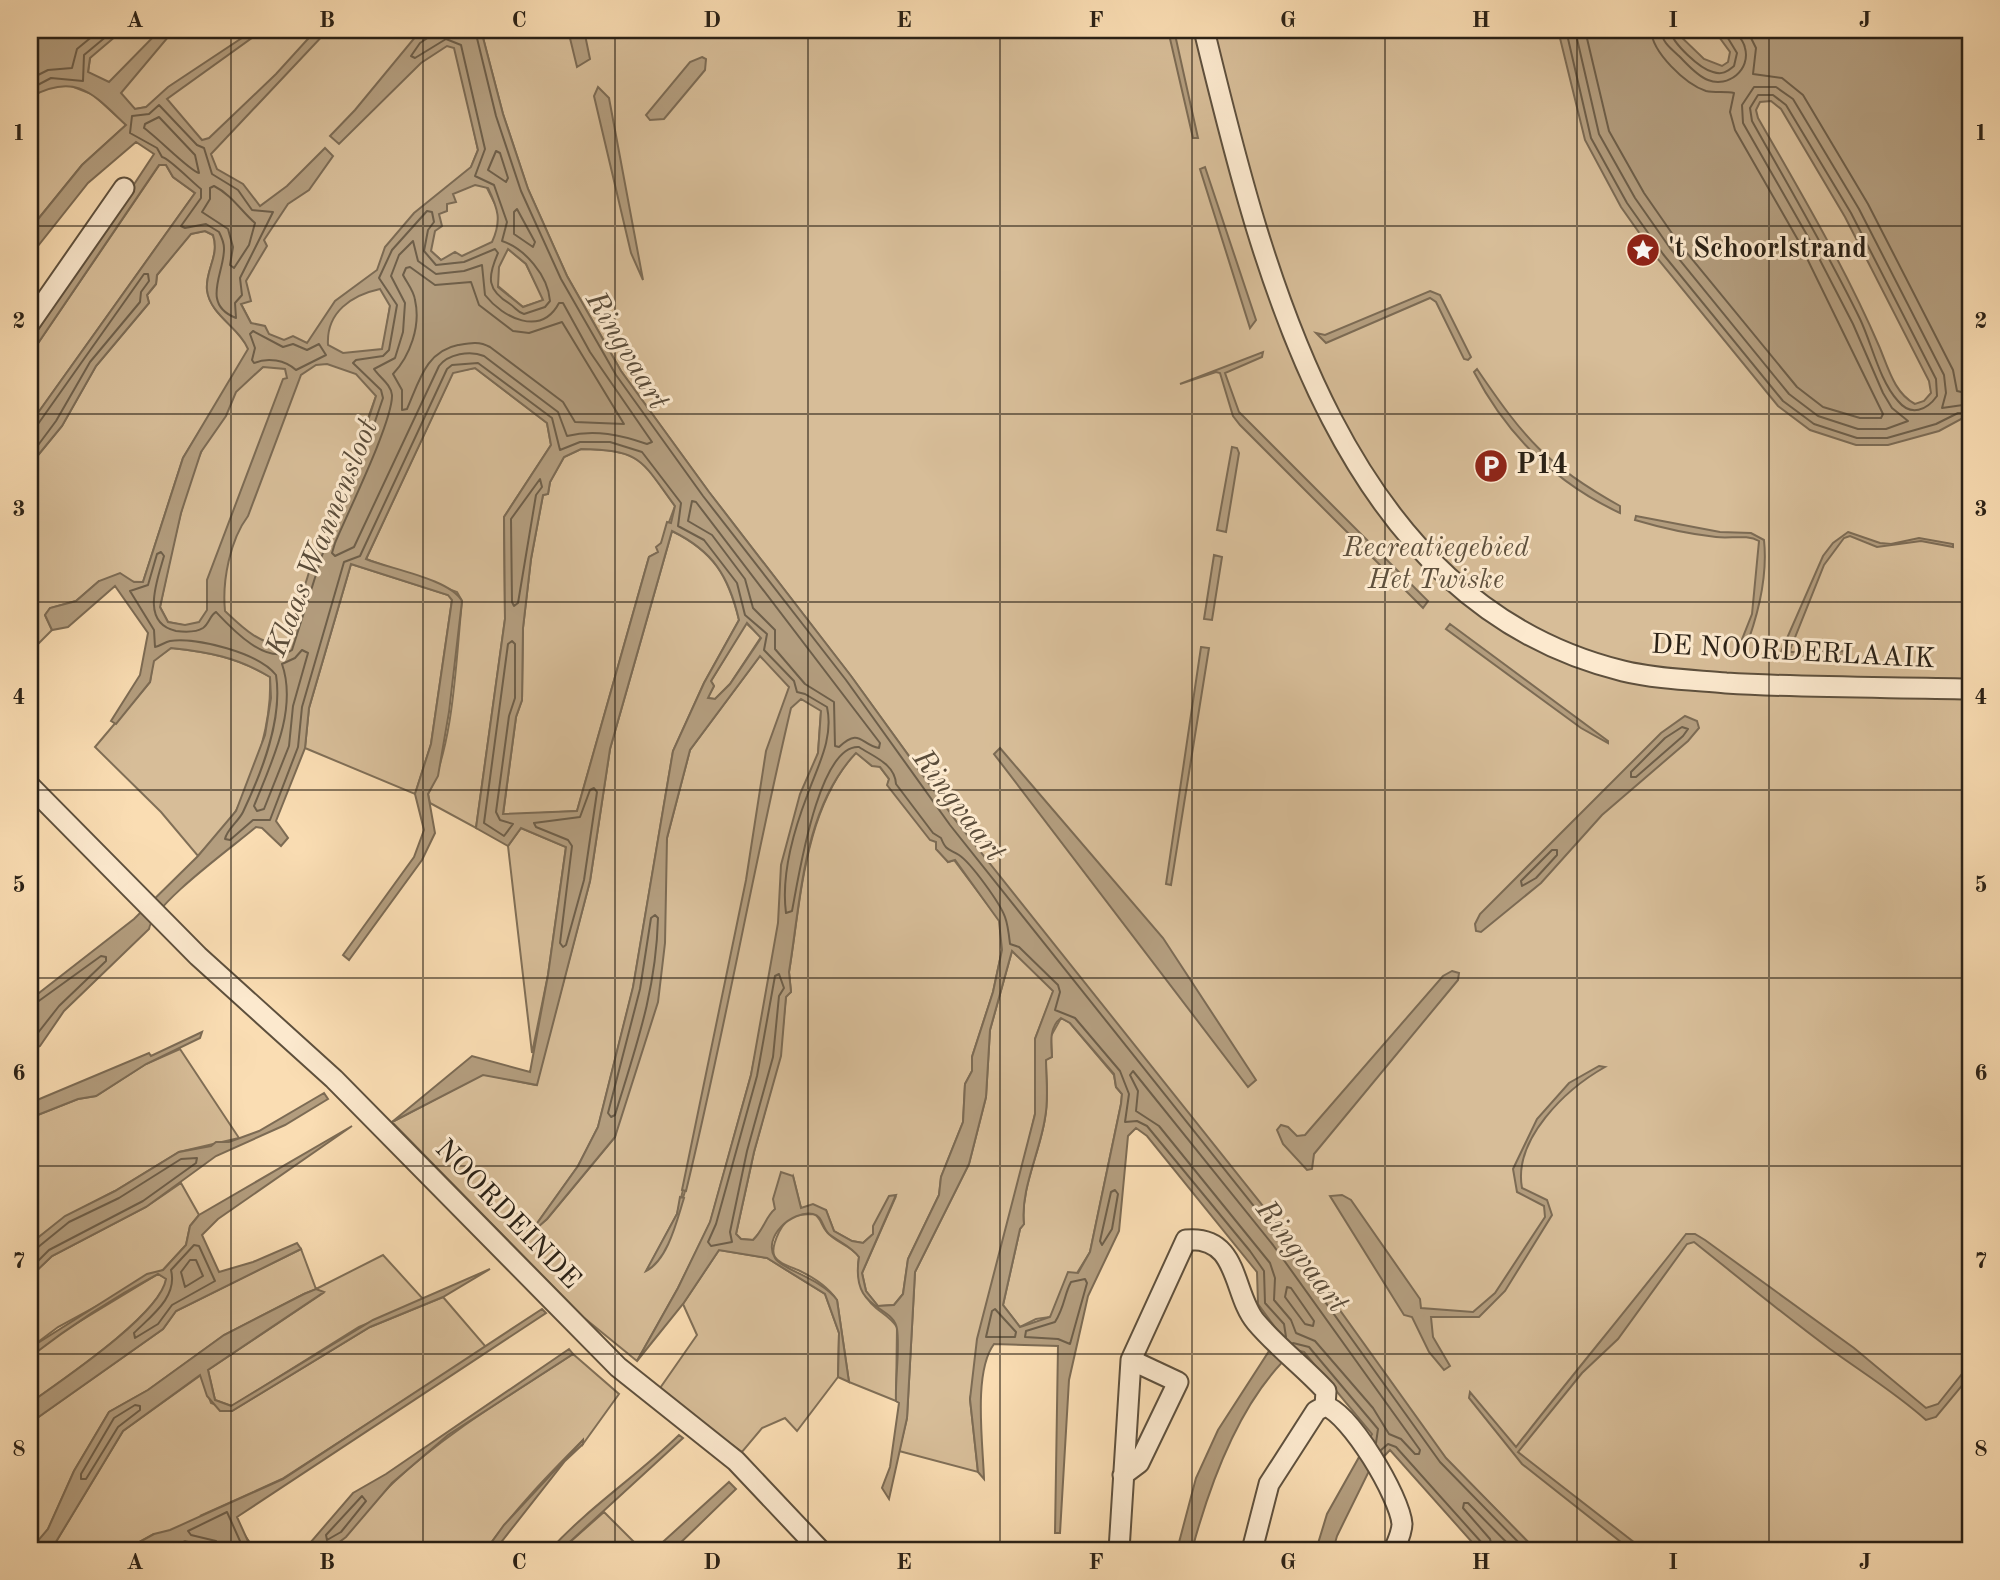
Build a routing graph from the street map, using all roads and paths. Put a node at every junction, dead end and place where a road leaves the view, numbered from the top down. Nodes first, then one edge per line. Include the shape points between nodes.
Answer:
1 (1204, 30) edge
2 (124, 188) dead end
3 (30, 323) edge
4 (1970, 689) edge
5 (30, 786) edge
6 (1131, 1360) junction
7 (1325, 1406) junction
8 (1123, 1475) junction
9 (820, 1550) edge
10 (1119, 1550) edge
11 (1252, 1550) edge
12 (1394, 1550) edge

1 - 4 street, DE NOORDERLAAIK via 1245,200 1290,331 1310,374 1387,509 1416,544 1479,603 1563,649 1651,677 1769,685
2 - 3 street
5 - 9 street, NOORDEINDE via 150,909 334,1079 618,1367 736,1461
6 - 7 street via 1186,1240 1197,1239 1231,1261 1247,1308 1325,1391
6 - 8 street
6 - 8 street via 1178,1382 1139,1463
7 - 11 street via 1316,1411 1269,1484
7 - 12 street via 1335,1409 1377,1468 1402,1525
8 - 10 street

